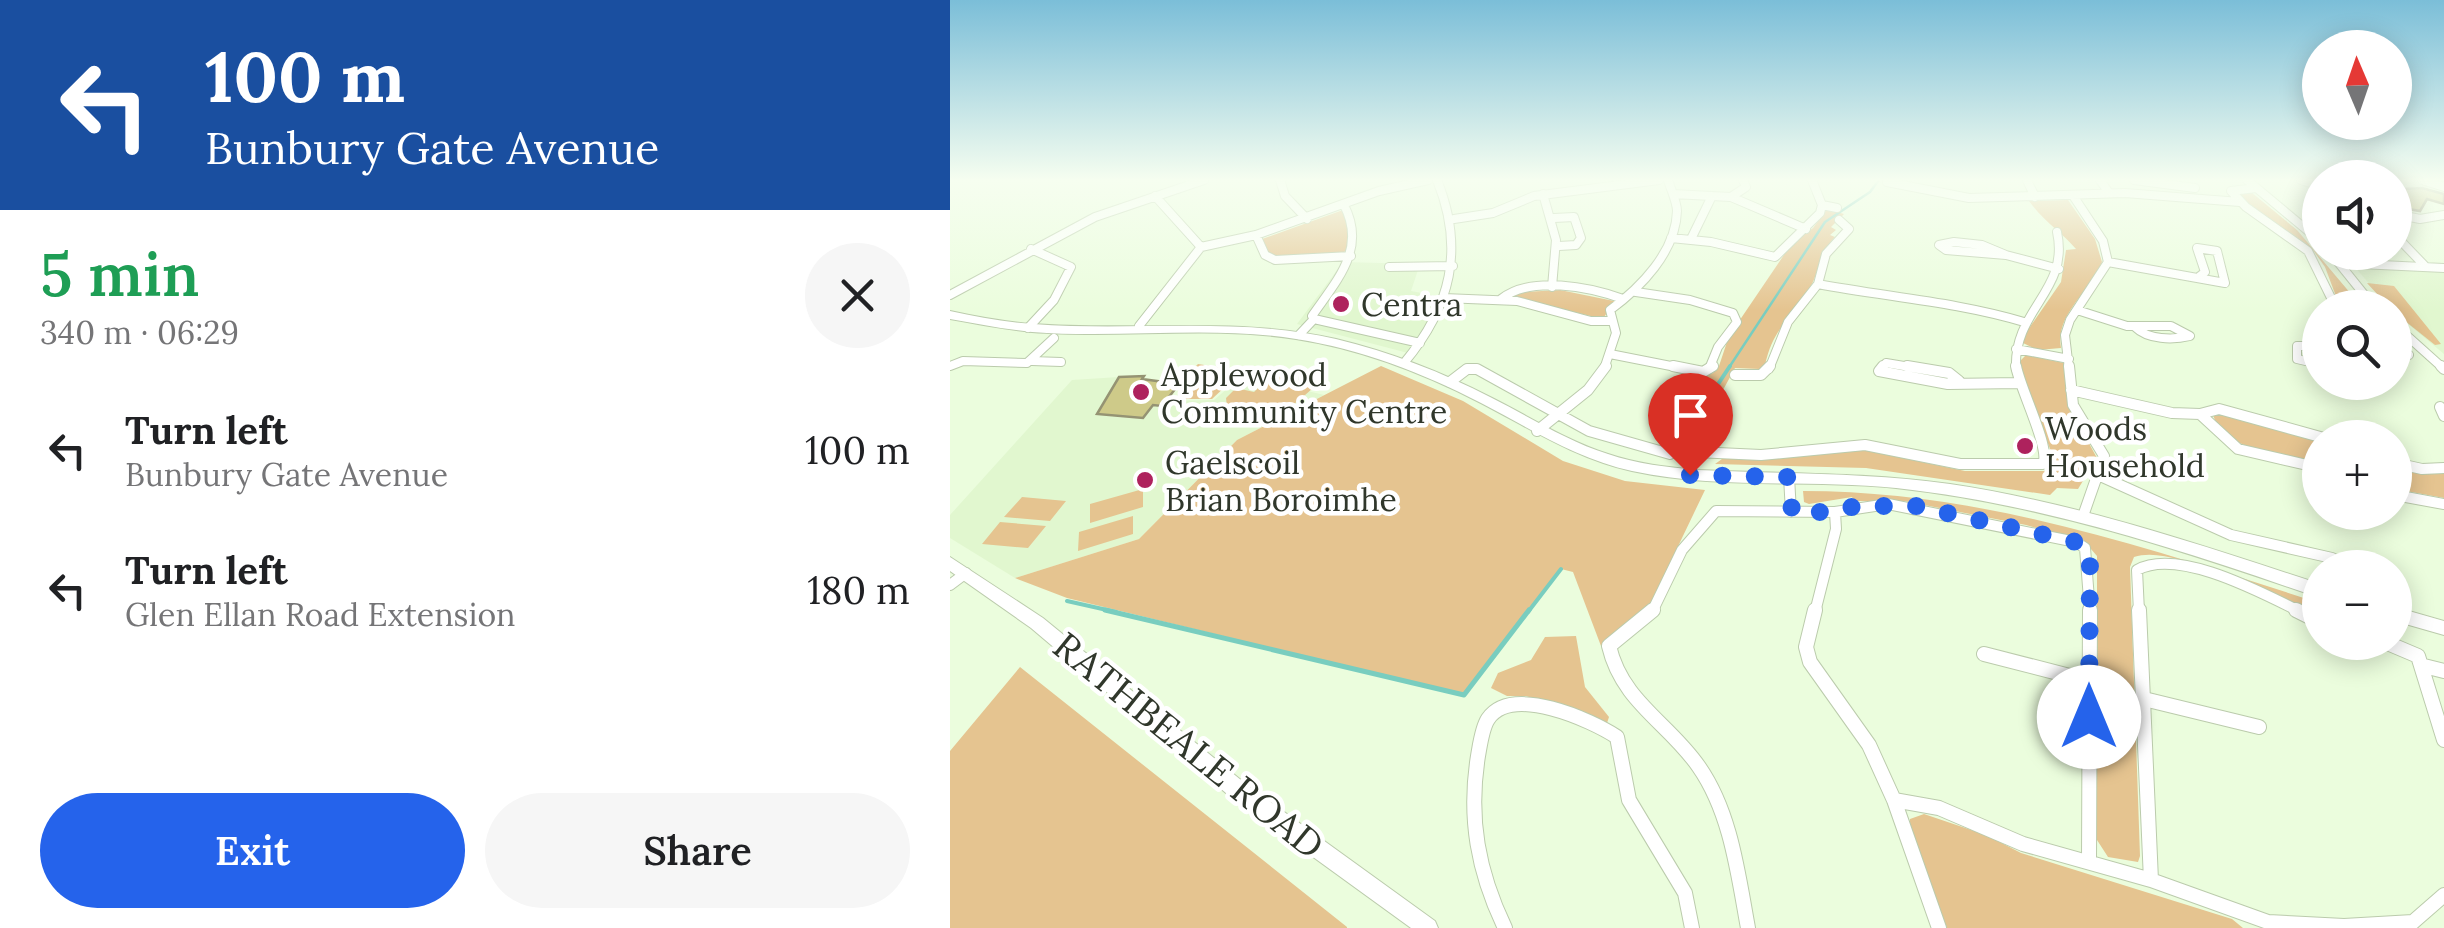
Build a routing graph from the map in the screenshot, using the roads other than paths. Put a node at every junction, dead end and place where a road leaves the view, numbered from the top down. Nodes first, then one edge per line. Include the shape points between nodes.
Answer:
1 (1081, 223) edge
2 (1180, 223) edge
3 (1293, 223) edge
4 (1354, 223) edge
5 (1454, 223) edge
6 (1555, 223) edge
7 (1577, 223) edge
8 (1675, 223) edge
9 (1698, 223) edge
10 (1792, 223) edge
11 (1812, 223) edge
12 (1843, 223) edge
13 (2091, 223) edge
14 (2271, 223) edge
15 (1806, 229) junction
16 (2056, 232) dead end
17 (1256, 235) junction
18 (1671, 238) junction
19 (1690, 239) junction
20 (2061, 245) junction
21 (1559, 246) junction
22 (2073, 246) dead end
23 (1201, 247) junction
24 (1031, 249) junction
25 (2412, 253) edge
26 (2006, 255) junction
27 (1351, 256) junction
28 (2108, 262) junction
29 (1453, 266) junction
30 (2412, 266) edge
31 (2425, 266) junction
32 (1390, 267) dead end
33 (2444, 268) edge
34 (2059, 269) junction
35 (2345, 270) edge
36 (2200, 276) junction
37 (1818, 284) junction
38 (1552, 287) junction
39 (2328, 290) edge
40 (2361, 290) edge
41 (1636, 292) junction
42 (950, 295) edge
43 (1444, 298) junction
44 (1623, 299) junction
45 (1501, 300) junction
46 (2077, 310) junction
47 (950, 316) edge
48 (1314, 319) junction
49 (1612, 321) junction
50 (2024, 322) junction
51 (1139, 326) junction
52 (2135, 327) junction
53 (1028, 328) junction
54 (1299, 336) junction
55 (1054, 338) dead end
56 (2412, 340) edge
57 (1420, 343) junction
58 (2016, 350) junction
59 (973, 352) dead end
60 (1610, 354) junction
61 (2069, 359) junction
62 (1032, 361) junction
63 (963, 362) junction
64 (1061, 362) dead end
65 (950, 363) edge
66 (1404, 363) junction
67 (2444, 369) edge
68 (1735, 375) dead end
69 (1958, 381) junction
70 (1450, 382) junction
71 (2018, 383) junction
72 (2072, 390) junction
73 (2200, 414) junction
74 (1558, 415) junction
75 (1537, 431) junction
76 (2302, 432) edge
77 (1696, 452) dead end
78 (1670, 454) dead end
79 (2302, 464) edge
80 (2412, 466) edge
81 (2444, 468) edge
82 (2098, 475) junction
83 (1789, 477) junction
84 (2412, 498) edge
85 (2444, 504) edge
86 (1792, 512) junction
87 (1835, 512) junction
88 (2083, 516) junction
89 (2302, 551) edge
90 (955, 573) edge
91 (2302, 585) edge
92 (2302, 614) edge
93 (2412, 619) edge
94 (2444, 628) edge
95 (2412, 653) edge
96 (1984, 654) dead end
97 (2424, 666) junction
98 (2444, 670) edge
99 (2088, 681) junction
100 (2144, 699) junction
101 (2259, 726) dead end
102 (2444, 740) edge
103 (1894, 800) junction
104 (2089, 860) junction
105 (2151, 880) junction
106 (2444, 895) edge
107 (2266, 925) edge
108 (2415, 925) edge
109 (1428, 928) edge
110 (1505, 928) edge
111 (1692, 928) edge
112 (1748, 928) edge
113 (1940, 928) edge

1 - 24 street
2 - 23 street
3 - 17 street
4 - 27 street
5 - 29 street
6 - 21 street
7 - 21 street via 1579,244
8 - 18 street
9 - 19 street
10 - 15 street
11 - 15 street
12 - 37 street via 1849,229 1826,254
13 - 28 street
14 - 39 street via 2304,246
15 - 19 street via 1775,257
16 - 20 street
17 - 23 street
17 - 27 street via 1276,260
18 - 19 street
18 - 41 street
20 - 22 street
20 - 34 street
21 - 38 street
23 - 51 street
24 - 42 street
24 - 53 street via 1071,267 1054,300
25 - 31 street
26 - 26 street via 1956,252 1939,245 1992,248
26 - 34 street
27 - 48 street
28 - 36 street
28 - 46 street
29 - 32 street
29 - 43 street
30 - 31 street
31 - 33 street
34 - 50 street
35 - 40 street
36 - 36 street via 2225,283 2218,250 2197,248
37 - 50 street via 1971,306
37 - 68 street via 1779,337 1769,370
38 - 44 street
38 - 45 street via 1514,289
41 - 44 street
41 - 60 street via 1711,306 1737,316 1737,322 1708,371
43 - 45 street
43 - 57 street
44 - 49 street via 1610,310
45 - 49 street
46 - 52 street
46 - 61 street via 2065,335
47 - 53 street
48 - 54 street
48 - 57 street
49 - 60 street
50 - 58 street
51 - 53 street
51 - 54 street
52 - 52 street via 2153,323 2190,336 2142,334
54 - 66 street
55 - 62 street
56 - 67 street
57 - 66 street
58 - 61 street
58 - 71 street
59 - 63 street
60 - 74 street via 1587,392
61 - 72 street
62 - 63 street
62 - 64 street
63 - 65 street
66 - 70 street
69 - 69 street via 1948,384 1879,371 1886,364 1949,373
69 - 71 street
70 - 74 street via 1478,370
70 - 75 street
71 - 77 street via 2046,450 2043,464 1982,466 1865,445
72 - 73 street
72 - 82 street via 2073,406 2104,456
73 - 76 street via 2219,408
73 - 79 street via 2238,449
74 - 75 street
74 - 78 street
75 - 83 street via 1632,466
80 - 81 street
82 - 88 street
82 - 89 street via 2231,535
83 - 86 street
83 - 88 street via 1946,488
84 - 85 street
86 - 87 street
86 - 112 street via 1716,512 1704,520 1669,570 1651,614 1609,646 1632,699 1696,764 1713,791
87 - 99 street via 1916,506 2086,548
87 - 103 street via 1806,647 1869,745
88 - 91 street
90 - 109 street, RATHBEALE ROAD via 1037,623 1240,792
92 - 100 street via 2220,578 2142,562 2137,570
93 - 94 street
95 - 97 street
96 - 99 street
97 - 98 street
97 - 102 street
99 - 104 street
100 - 101 street
100 - 105 street
103 - 104 street via 1939,808 2023,844
103 - 113 street
104 - 105 street
105 - 107 street
106 - 108 street
107 - 108 street
110 - 111 street via 1476,857 1470,798 1487,720 1514,702 1617,738 1628,799 1684,890

